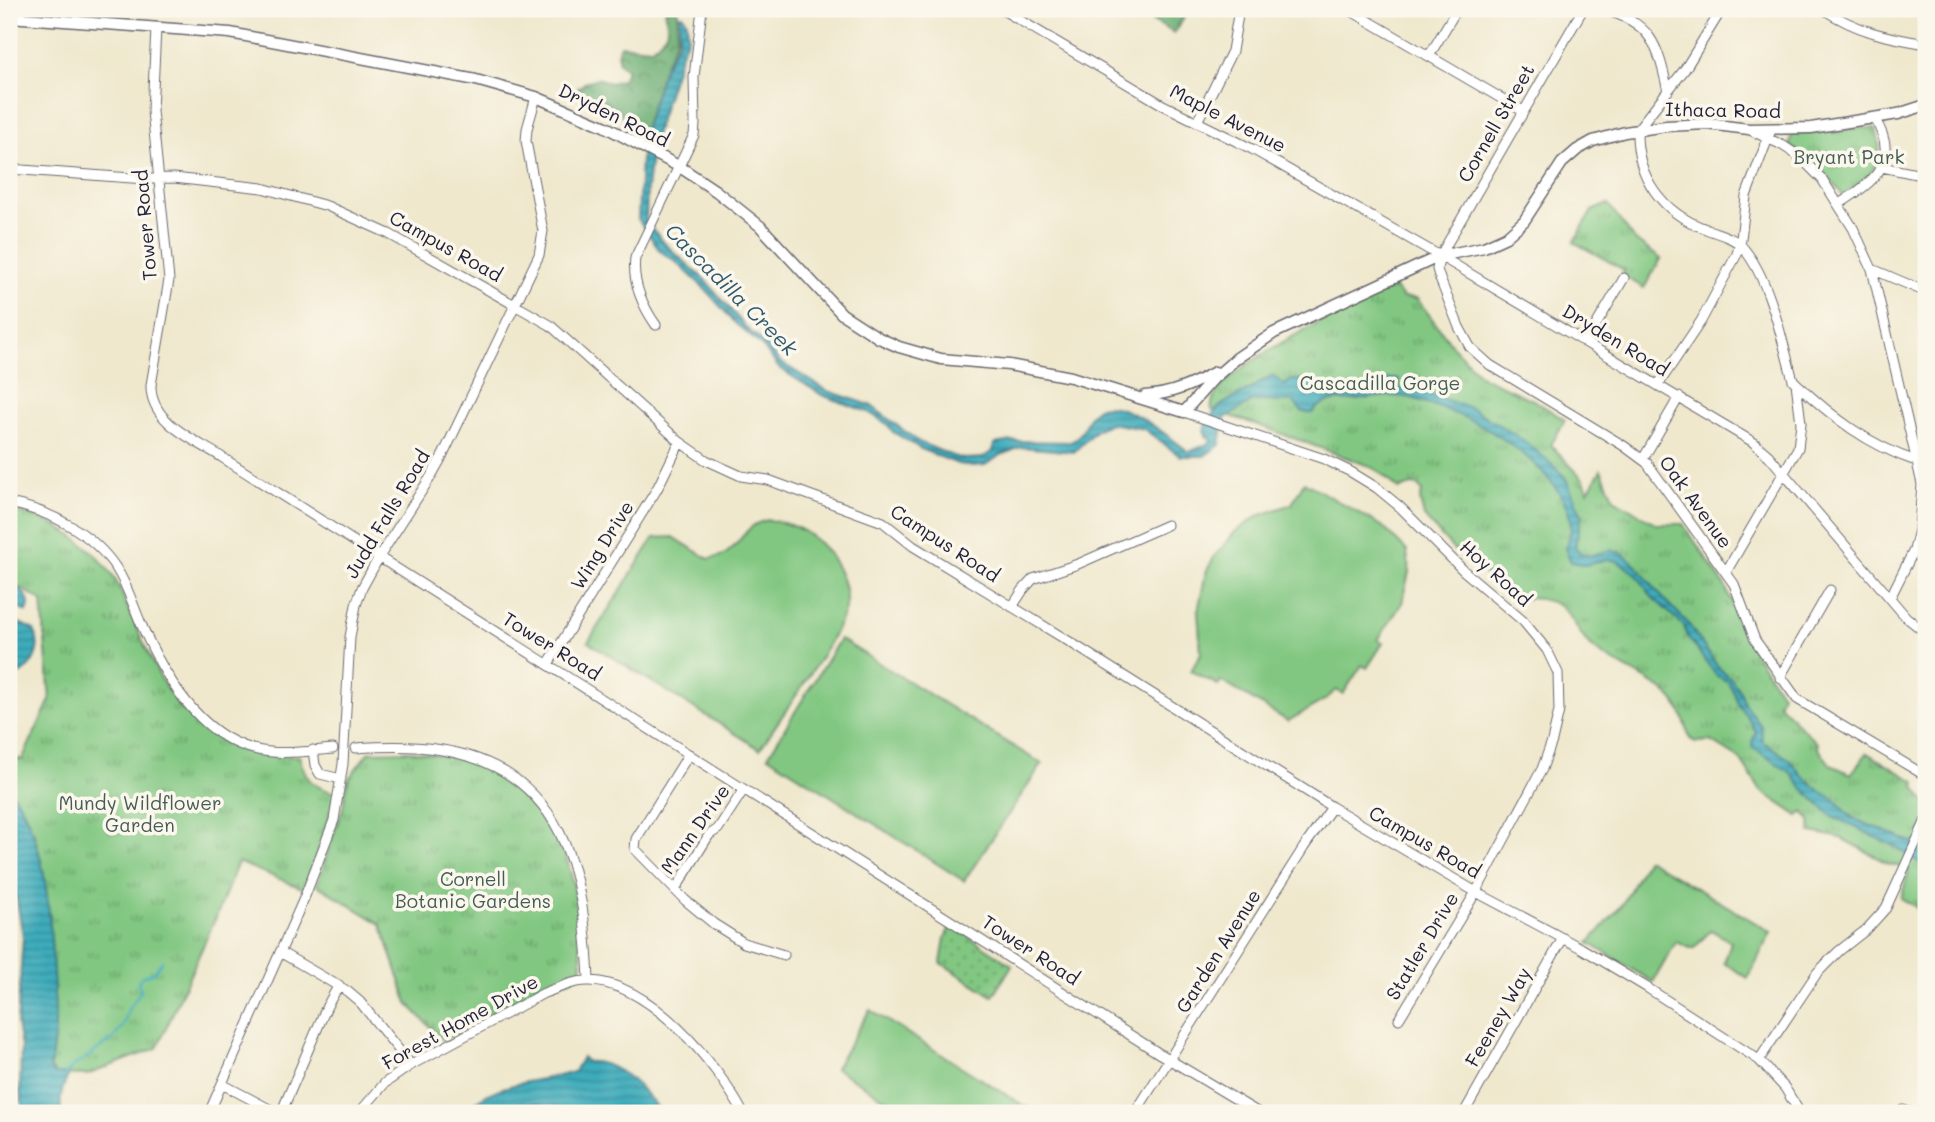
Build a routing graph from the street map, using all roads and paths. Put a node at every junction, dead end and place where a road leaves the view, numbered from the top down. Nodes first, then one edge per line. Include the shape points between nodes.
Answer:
1 (702, 9) edge
2 (1002, 9) edge
3 (1239, 9) edge
4 (1348, 9) edge
5 (1457, 9) edge
6 (1583, 9) edge
7 (1601, 9) edge
8 (1722, 9) edge
9 (1823, 9) edge
10 (9, 17) edge
11 (156, 28) junction
12 (1926, 44) edge
13 (1429, 56) junction
14 (1668, 90) junction
15 (536, 97) junction
16 (1926, 105) edge
17 (1523, 110) junction
18 (1874, 118) junction
19 (1197, 122) junction
20 (1637, 130) junction
21 (1770, 133) junction
22 (680, 167) junction
23 (1882, 167) junction
24 (9, 169) edge
25 (1926, 176) edge
26 (159, 178) junction
27 (1839, 204) junction
28 (1740, 245) junction
29 (1440, 256) junction
30 (1872, 269) junction
31 (1623, 278) dead end
32 (1926, 292) edge
33 (515, 305) junction
34 (656, 325) dead end
35 (1586, 342) junction
36 (1232, 362) junction
37 (1796, 383) junction
38 (1658, 385) junction
39 (1139, 397) junction
40 (1679, 397) junction
41 (1184, 412) junction
42 (680, 442) junction
43 (1643, 459) junction
44 (1916, 461) junction
45 (1784, 473) junction
46 (1924, 480) edge
47 (9, 503) edge
48 (1167, 525) dead end
49 (379, 557) junction
50 (1726, 572) junction
51 (1830, 590) dead end
52 (1890, 598) junction
53 (1012, 607) junction
54 (1926, 633) edge
55 (548, 664) junction
56 (1780, 677) junction
57 (356, 748) dead end
58 (333, 749) dead end
59 (313, 750) junction
60 (689, 754) junction
61 (1926, 776) edge
62 (341, 779) junction
63 (744, 789) junction
64 (1332, 807) junction
65 (1924, 823) edge
66 (675, 890) junction
67 (1476, 892) junction
68 (1563, 938) junction
69 (280, 952) junction
70 (783, 955) dead end
71 (589, 980) junction
72 (340, 985) junction
73 (1399, 1019) dead end
74 (1169, 1059) junction
75 (1759, 1060) junction
76 (411, 1065) junction
77 (222, 1084) junction
78 (209, 1113) edge
79 (279, 1113) edge
80 (359, 1113) edge
81 (743, 1113) edge
82 (1135, 1113) edge
83 (1259, 1113) edge
84 (1464, 1113) edge
85 (1800, 1113) edge

1 - 22 street via 694,77 695,124
2 - 19 street, Maple Avenue
3 - 19 street via 1232,51
4 - 13 street
5 - 13 street
6 - 17 street, Cornell Street
7 - 14 street via 1626,18 1648,35 1661,57
8 - 14 street
9 - 12 street via 1868,33
10 - 11 main road, Dryden Road
11 - 15 main road, Dryden Road via 230,33 324,49
11 - 26 street, Tower Road via 152,111
13 - 17 street
14 - 20 street
15 - 22 main road, Dryden Road via 584,116
15 - 33 street, Judd Falls Road via 526,141 542,243
16 - 18 main road, Ithaca Road
17 - 29 street, Cornell Street
18 - 21 main road, Ithaca Road
18 - 23 street via 1886,144
19 - 29 street, Maple Avenue
20 - 21 main road, Ithaca Road via 1707,124
20 - 28 street via 1643,171 1660,200 1691,223
20 - 29 main road, Ithaca Road via 1593,141 1569,156 1524,220 1506,237 1485,247
21 - 27 street via 1815,172
21 - 28 street via 1746,196
22 - 34 street via 635,258 637,289
22 - 39 main road, Dryden Road via 739,208 842,314 878,338 941,359 1048,371
23 - 25 street
23 - 27 street via 1868,185
24 - 26 street, Campus Road
26 - 33 street, Campus Road via 261,188 327,206 366,222
26 - 49 street, Tower Road via 169,280 151,385 159,413
27 - 30 street
28 - 37 street via 1763,285
28 - 38 street via 1701,321
29 - 35 street, Dryden Road
29 - 36 main road, Dryden Road via 1274,333
29 - 43 street, Oak Avenue via 1440,279 1459,327 1478,355
30 - 32 street
30 - 44 street
31 - 35 street
33 - 42 street, Campus Road via 570,341
33 - 49 street, Judd Falls Road via 430,478
35 - 38 street, Dryden Road
36 - 39 main road, Dryden Road via 1183,388
36 - 41 main road, Dryden Road
37 - 44 street via 1856,433
37 - 45 street via 1801,437
38 - 40 street, Dryden Road
39 - 41 main road, Dryden Road
40 - 43 street
40 - 45 street, Dryden Road via 1753,442
41 - 67 street, Hoy Road via 1324,459 1377,488 1523,621 1554,662 1560,698 1552,741 1522,809
42 - 53 street, Campus Road via 736,475 768,480 883,522 910,544
42 - 55 street, Wing Drive via 657,489
43 - 50 street, Oak Avenue
44 - 46 street
45 - 50 street
45 - 52 street, Dryden Road
46 - 52 street via 1914,550
47 - 59 street via 61,521 106,555 178,690 217,730 262,751
48 - 53 street via 1033,579
49 - 55 street, Tower Road
49 - 62 street, Judd Falls Road via 362,588 352,623
50 - 56 street, Oak Avenue via 1755,640
51 - 56 street
52 - 54 street, Dryden Road
53 - 64 street, Campus Road
55 - 60 street, Tower Road
56 - 61 street, Oak Avenue via 1805,705
57 - 71 street via 419,747 469,756 501,769 534,795 563,836 575,870
58 - 59 street
59 - 62 street via 320,774
60 - 63 street, Tower Road
60 - 66 street, Mann Drive via 636,839 635,849
62 - 69 street, Judd Falls Road via 326,846
63 - 66 street, Mann Drive
63 - 74 street, Tower Road
64 - 67 street, Campus Road
64 - 74 street, Garden Avenue
65 - 75 street via 1886,908 1817,973
66 - 70 street, Mann Drive via 699,913 744,943
67 - 68 street, Campus Road
67 - 73 street, Statler Drive
68 - 75 street, Campus Road
68 - 84 street, Feeney Way
69 - 72 street
69 - 77 street, Judd Falls Road
71 - 76 street, Forest Home Drive via 544,993
71 - 81 street via 631,993 684,1033 715,1068
72 - 76 street via 360,1002
72 - 79 street
74 - 82 street, Garden Avenue
74 - 83 street, Tower Road
75 - 85 street, Campus Road
76 - 80 street, Forest Home Drive via 385,1083
77 - 78 street, Judd Falls Road
77 - 79 street

